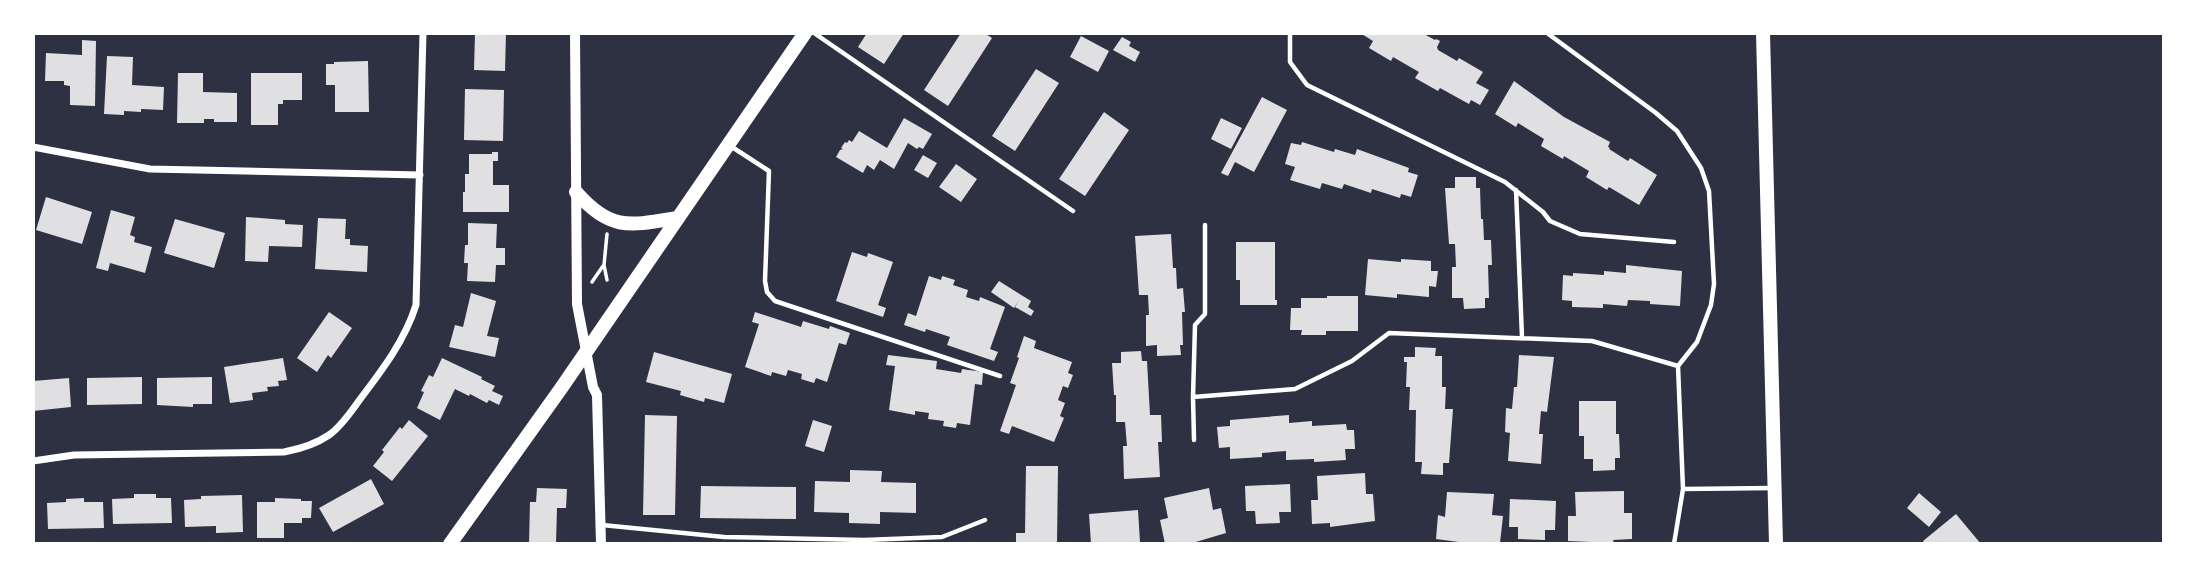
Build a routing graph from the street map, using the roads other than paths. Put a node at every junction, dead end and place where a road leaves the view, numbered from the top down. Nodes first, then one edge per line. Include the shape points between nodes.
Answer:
1 (423, 33) edge
2 (575, 33) edge
3 (805, 33) edge
4 (814, 33) edge
5 (1290, 33) edge
6 (1547, 33) edge
7 (1763, 33) edge
8 (728, 144) junction
9 (33, 147) edge
10 (420, 175) junction
11 (1516, 190) junction
12 (576, 192) junction
13 (1073, 211) dead end
14 (677, 218) junction
15 (1205, 225) dead end
16 (1674, 242) dead end
17 (1522, 337) junction
18 (587, 350) junction
19 (1678, 366) junction
20 (1000, 376) dead end
21 (1193, 397) junction
22 (1194, 440) dead end
23 (33, 461) edge
24 (1774, 488) junction
25 (1683, 489) junction
26 (985, 520) dead end
27 (601, 525) junction
28 (450, 544) edge
29 (601, 544) edge
30 (1674, 544) edge
31 (1776, 544) edge

1 - 10 street
2 - 12 street
3 - 8 main road
4 - 13 lane
5 - 11 lane via 1290,62 1307,85
6 - 19 lane via 1677,131 1701,168 1709,191 1714,284 1697,342
7 - 24 main road
8 - 14 main road
8 - 20 lane via 769,171 765,281 775,301
9 - 10 street via 150,169
10 - 23 street via 416,305 411,322 388,362 330,434 284,452 74,455
11 - 16 lane via 1550,221 1580,234
11 - 17 lane
12 - 14 main road via 592,210 611,221
12 - 18 street via 577,304
14 - 18 main road
15 - 21 lane via 1205,314 1195,325
17 - 19 lane via 1592,341
17 - 21 lane via 1389,333 1352,361 1294,389
18 - 27 street via 597,395
18 - 28 main road
19 - 25 lane
21 - 22 lane
24 - 25 lane
24 - 31 main road
25 - 30 lane
26 - 27 lane via 942,537 864,540 724,537
27 - 29 street

